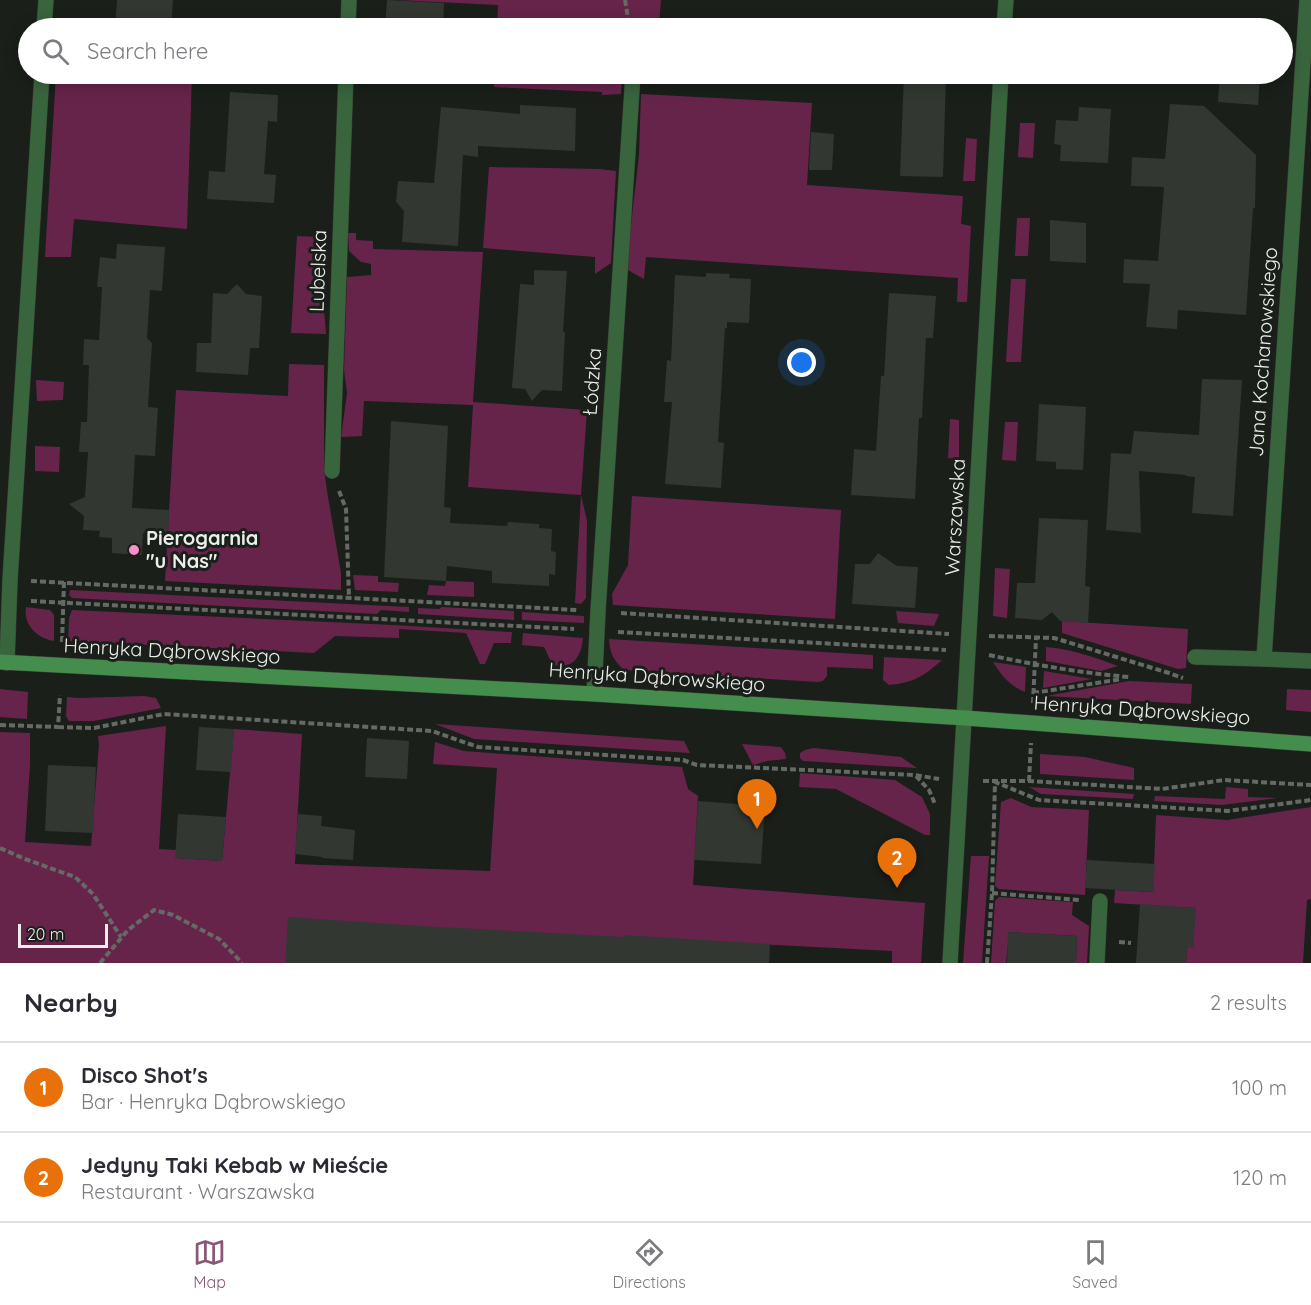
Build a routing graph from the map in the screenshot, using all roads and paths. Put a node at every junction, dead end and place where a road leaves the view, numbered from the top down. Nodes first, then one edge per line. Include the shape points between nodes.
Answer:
1 (46, 0) edge
2 (349, 0) edge
3 (625, 0) edge
4 (1006, 0) edge
5 (1307, 0) edge
6 (45, 18) edge
7 (348, 18) edge
8 (628, 18) edge
9 (1005, 18) edge
10 (41, 84) edge
11 (346, 84) edge
12 (632, 84) edge
13 (1000, 84) edge
14 (332, 471) joint
15 (10, 580) junction
16 (64, 582) junction
17 (349, 598) junction
18 (9, 600) junction
19 (63, 603) junction
20 (598, 611) junction
21 (597, 631) junction
22 (969, 635) junction
23 (62, 642) dead end
24 (968, 651) junction
25 (1195, 657) dead end
26 (1263, 659) junction
27 (1311, 661) edge
28 (4, 663) edge
29 (1188, 680) dead end
30 (1033, 693) dead end
31 (594, 694) junction
32 (60, 695) dead end
33 (965, 718) junction
34 (0, 724) edge
35 (58, 727) junction
36 (1311, 744) edge
37 (961, 781) junction
38 (995, 782) junction
39 (1311, 785) edge
40 (1311, 800) edge
41 (0, 848) edge
42 (992, 893) junction
43 (1100, 901) joint
44 (122, 937) junction
45 (100, 963) edge
46 (242, 963) edge
47 (950, 963) edge
48 (987, 963) edge
49 (1097, 963) edge

1 - 6 street
2 - 7 street
3 - 8 path
4 - 9 street
5 - 26 street, Jana Kochanowskiego
10 - 15 street
11 - 14 street, Lubelska
12 - 20 street, Łódzka
13 - 22 street, Warszawska
14 - 17 path via 346,509
15 - 16 path
15 - 18 street
16 - 17 path
16 - 19 path
17 - 20 path
18 - 19 path
18 - 28 street
19 - 21 path
19 - 23 path
20 - 21 street, Łódzka
20 - 22 path
21 - 24 path
21 - 31 street, Łódzka
22 - 24 street, Warszawska
22 - 29 path via 1054,638
24 - 30 path via 1129,677
24 - 33 street, Warszawska
25 - 26 street
26 - 27 street
28 - 31 street, Henryka Dąbrowskiego
31 - 33 street, Henryka Dąbrowskiego
32 - 35 path
33 - 36 street, Henryka Dąbrowskiego
33 - 37 street, Warszawska
34 - 35 path
35 - 37 path via 94,728 164,714 432,731 478,747
37 - 38 path
37 - 47 street, Warszawska
38 - 39 path via 1162,789 1224,780
38 - 40 path via 1051,801 1228,811
38 - 42 path
41 - 44 path via 75,878 93,894
42 - 43 path
42 - 48 path
43 - 49 street
44 - 45 path
44 - 46 path via 154,910 173,915 219,939

